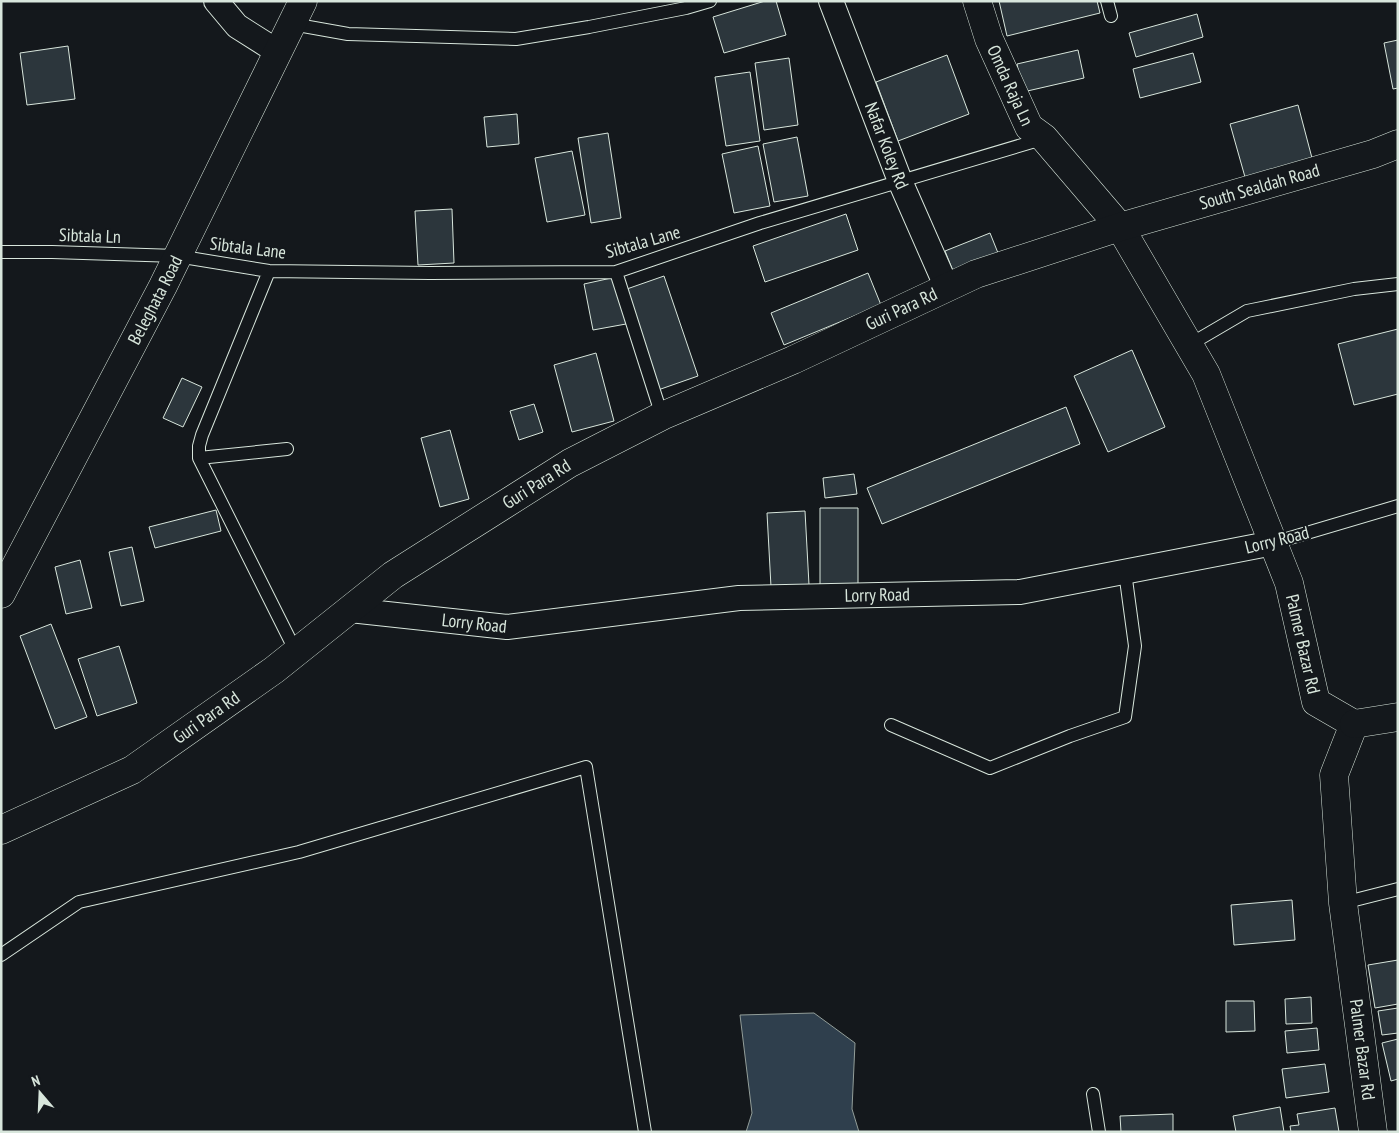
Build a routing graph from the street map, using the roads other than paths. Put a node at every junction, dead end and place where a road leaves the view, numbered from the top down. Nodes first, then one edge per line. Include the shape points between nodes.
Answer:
1 (216, 1) edge
2 (710, 1) edge
3 (831, 1) edge
4 (977, 1) edge
5 (1107, 1) edge
6 (297, 13) edge
7 (1111, 16) dead end
8 (278, 52) junction
9 (1044, 138) junction
10 (1398, 144) edge
11 (900, 181) junction
12 (1120, 227) junction
13 (1, 252) edge
14 (177, 256) junction
15 (269, 271) junction
16 (616, 272) junction
17 (1398, 284) edge
18 (947, 288) junction
19 (1189, 346) junction
20 (662, 416) junction
21 (287, 449) dead end
22 (199, 458) junction
23 (1398, 506) edge
24 (1273, 543) junction
25 (1125, 572) junction
26 (1, 594) edge
27 (350, 610) junction
28 (296, 652) junction
29 (1398, 717) edge
30 (1354, 724) junction
31 (891, 725) dead end
32 (1, 830) edge
33 (1398, 889) edge
34 (1343, 903) junction
35 (1, 955) edge
36 (1093, 1094) dead end
37 (645, 1132) edge
38 (1099, 1132) edge
39 (1373, 1132) edge

1 - 8 street via 237,26
2 - 6 lane via 516,39 348,34
3 - 11 street, Nafar Koley Rd
4 - 9 main road, Omda Raja Ln via 989,39 1029,127
5 - 7 lane
6 - 8 main road, Beleghata Road
8 - 14 main road, Beleghata Road
9 - 11 lane, Sibtala Lane
9 - 12 main road, Omda Raja Ln
10 - 12 main road, South Sealdah Road
11 - 16 lane, Sibtala Lane via 760,223
11 - 18 street, Nafar Koley Rd
12 - 18 main road, Guri Para Rd via 976,274
12 - 19 main road, Palmer Bazar Rd
13 - 14 lane, Sibtala Ln
14 - 15 lane, Sibtala Lane
14 - 26 main road, Beleghata Road
15 - 16 lane, Sibtala Lane
15 - 22 lane via 202,435
16 - 20 lane
17 - 19 lane via 1354,289 1247,311
18 - 20 main road, Guri Para Rd via 793,360
19 - 24 main road, Palmer Bazar Rd via 1206,374
20 - 27 main road, Guri Para Rd via 562,468 393,575
21 - 22 lane
22 - 28 lane
23 - 24 lane, Lorry Road
24 - 25 street, Lorry Road
24 - 30 main road, Palmer Bazar Rd via 1289,583 1316,702
25 - 27 street, Lorry Road via 1020,592 739,598 507,627
25 - 31 lane via 1135,646 1125,717 990,768
27 - 28 main road, Guri Para Rd
28 - 32 main road, Guri Para Rd via 132,770
29 - 30 main road
30 - 34 main road, Palmer Bazar Rd via 1334,775
33 - 34 lane
34 - 39 main road, Palmer Bazar Rd
35 - 37 lane via 79,902 299,852 586,767
36 - 38 lane

